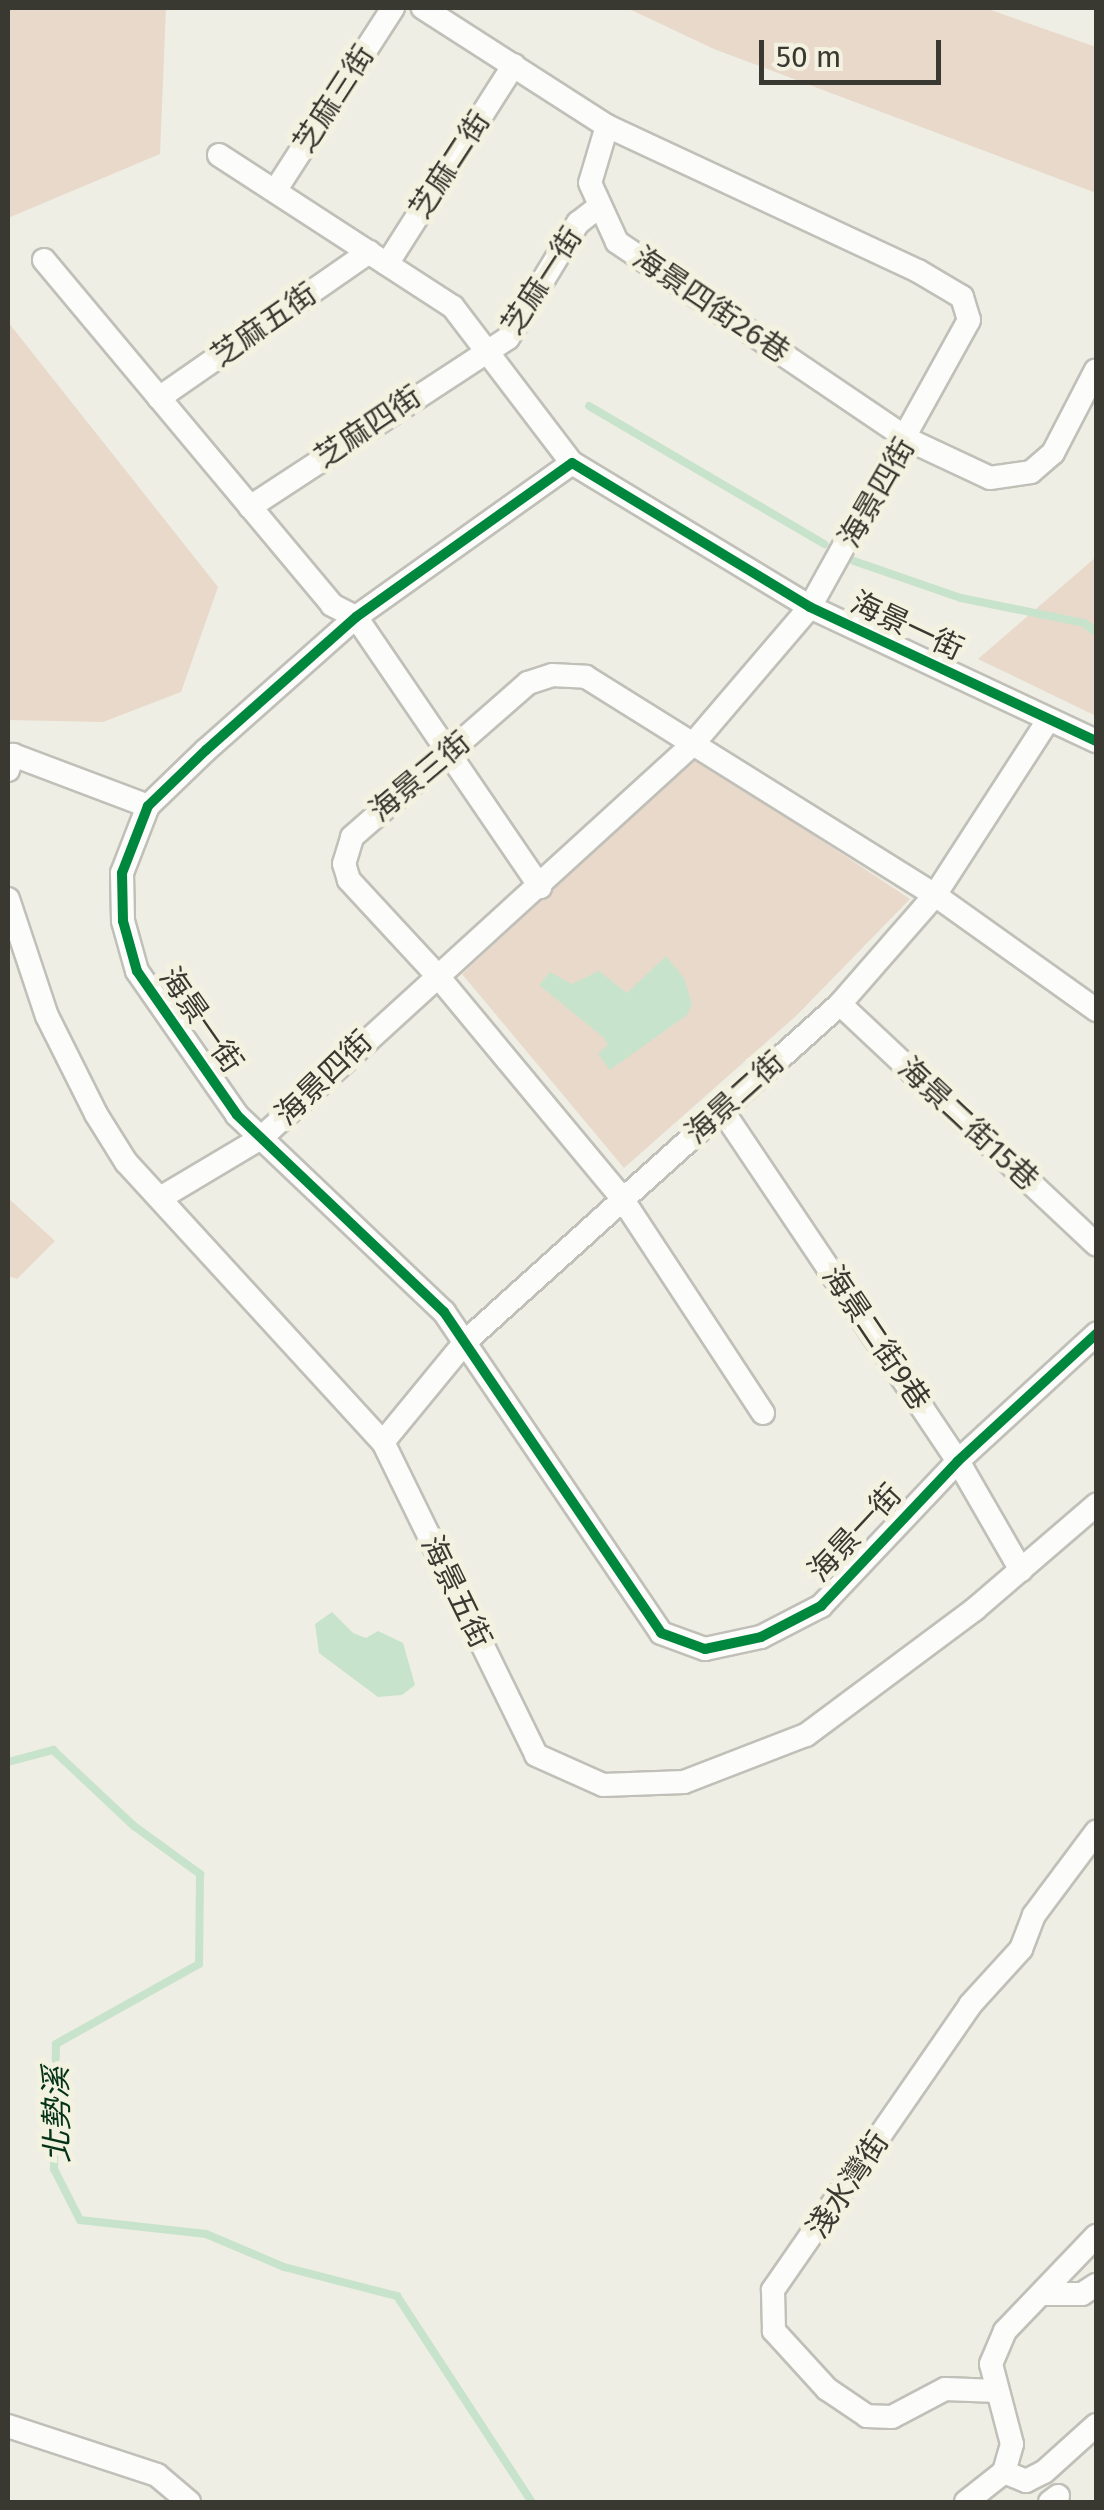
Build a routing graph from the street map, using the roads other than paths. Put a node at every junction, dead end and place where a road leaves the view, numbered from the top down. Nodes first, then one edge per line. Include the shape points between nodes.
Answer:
1 (393, 8) edge
2 (424, 8) edge
3 (514, 66) junction
4 (608, 126) junction
5 (220, 155) dead end
6 (275, 191) junction
7 (596, 209) junction
8 (378, 258) junction
9 (44, 260) dead end
10 (487, 352) junction
11 (1096, 370) edge
12 (159, 398) junction
13 (908, 440) junction
14 (572, 463) junction
15 (250, 507) junction
16 (810, 608) junction
17 (356, 617) junction
18 (1048, 720) junction
19 (1096, 741) edge
20 (692, 744) junction
21 (448, 754) junction
22 (8, 770) edge
23 (148, 806) junction
24 (540, 886) junction
25 (935, 895) junction
26 (8, 899) edge
27 (435, 972) junction
28 (840, 1004) junction
29 (1096, 1010) edge
30 (722, 1110) junction
31 (261, 1138) junction
32 (162, 1197) junction
33 (622, 1198) junction
34 (1096, 1244) edge
35 (1096, 1334) edge
36 (466, 1341) junction
37 (762, 1413) dead end
38 (383, 1442) junction
39 (958, 1460) junction
40 (1096, 1506) edge
41 (1021, 1570) junction
42 (1096, 1832) edge
43 (1096, 2236) edge
44 (1096, 2284) edge
45 (1043, 2294) junction
46 (997, 2392) junction
47 (1096, 2425) edge
48 (8, 2426) edge
49 (1004, 2472) junction
50 (189, 2502) edge
51 (966, 2502) edge

1 - 6 street, 芝麻三街
2 - 3 street, 海景四街
3 - 4 street, 海景四街
3 - 8 street, 芝麻二街
4 - 7 street via 590,183
4 - 13 street, 海景四街 via 962,297 969,320
5 - 6 street
6 - 8 street
7 - 10 street, 芝麻一街 via 578,223 508,338
7 - 13 street, 海景四街26巷 via 617,242
8 - 10 street via 453,307
8 - 12 street, 芝麻五街
9 - 12 street
10 - 14 street
10 - 15 street, 芝麻四街
11 - 13 street, 海景四街26巷 via 1052,453 1031,472 990,478
12 - 15 street
13 - 16 street, 海景四街
14 - 16 street, 海景一街
14 - 17 street, 海景一街
15 - 17 street via 332,606
16 - 18 street, 海景一街
16 - 20 street, 海景四街
17 - 21 street
17 - 23 street, 海景一街
18 - 19 street, 海景一街
18 - 25 street, 海景二街
20 - 21 street, 海景三街 via 586,677 552,674 528,682
20 - 24 street, 海景四街
20 - 25 street, 海景三街
21 - 24 street
21 - 27 street, 海景三街 via 352,838 344,864 349,880
22 - 23 street via 13,755
23 - 31 street, 海景一街 via 131,835 122,873 123,921 137,971
24 - 27 street, 海景四街
25 - 28 street, 海景二街
25 - 29 street, 海景三街
26 - 32 street, 海景五街 via 46,1016 96,1114 126,1162
27 - 31 street, 海景四街
27 - 33 street, 海景三街
28 - 30 street, 海景二街
28 - 34 street, 海景二街15巷
30 - 33 street, 海景二街
30 - 39 street, 海景二街9巷
31 - 32 street, 海景四街
31 - 36 street, 海景一街
32 - 38 street, 海景五街
33 - 36 street, 海景二街
33 - 37 street, 海景三街
35 - 39 street, 海景一街
36 - 38 street, 海景二街
36 - 39 street, 海景一街 via 660,1632 705,1650 760,1638 821,1606
38 - 41 street, 海景五街 via 536,1755 603,1784 684,1782 806,1735
39 - 41 street, 海景二街9巷
40 - 41 street, 海景五街
42 - 46 street, 淺水灣街 via 1034,1915 1021,1948 970,2005 773,2290 774,2331 827,2388 867,2416 892,2418 945,2388
43 - 45 street
44 - 45 street via 1082,2294
45 - 46 street via 1005,2331 992,2364
46 - 49 street via 1012,2444
47 - 49 street via 1026,2482
48 - 50 street via 156,2475
49 - 51 street

